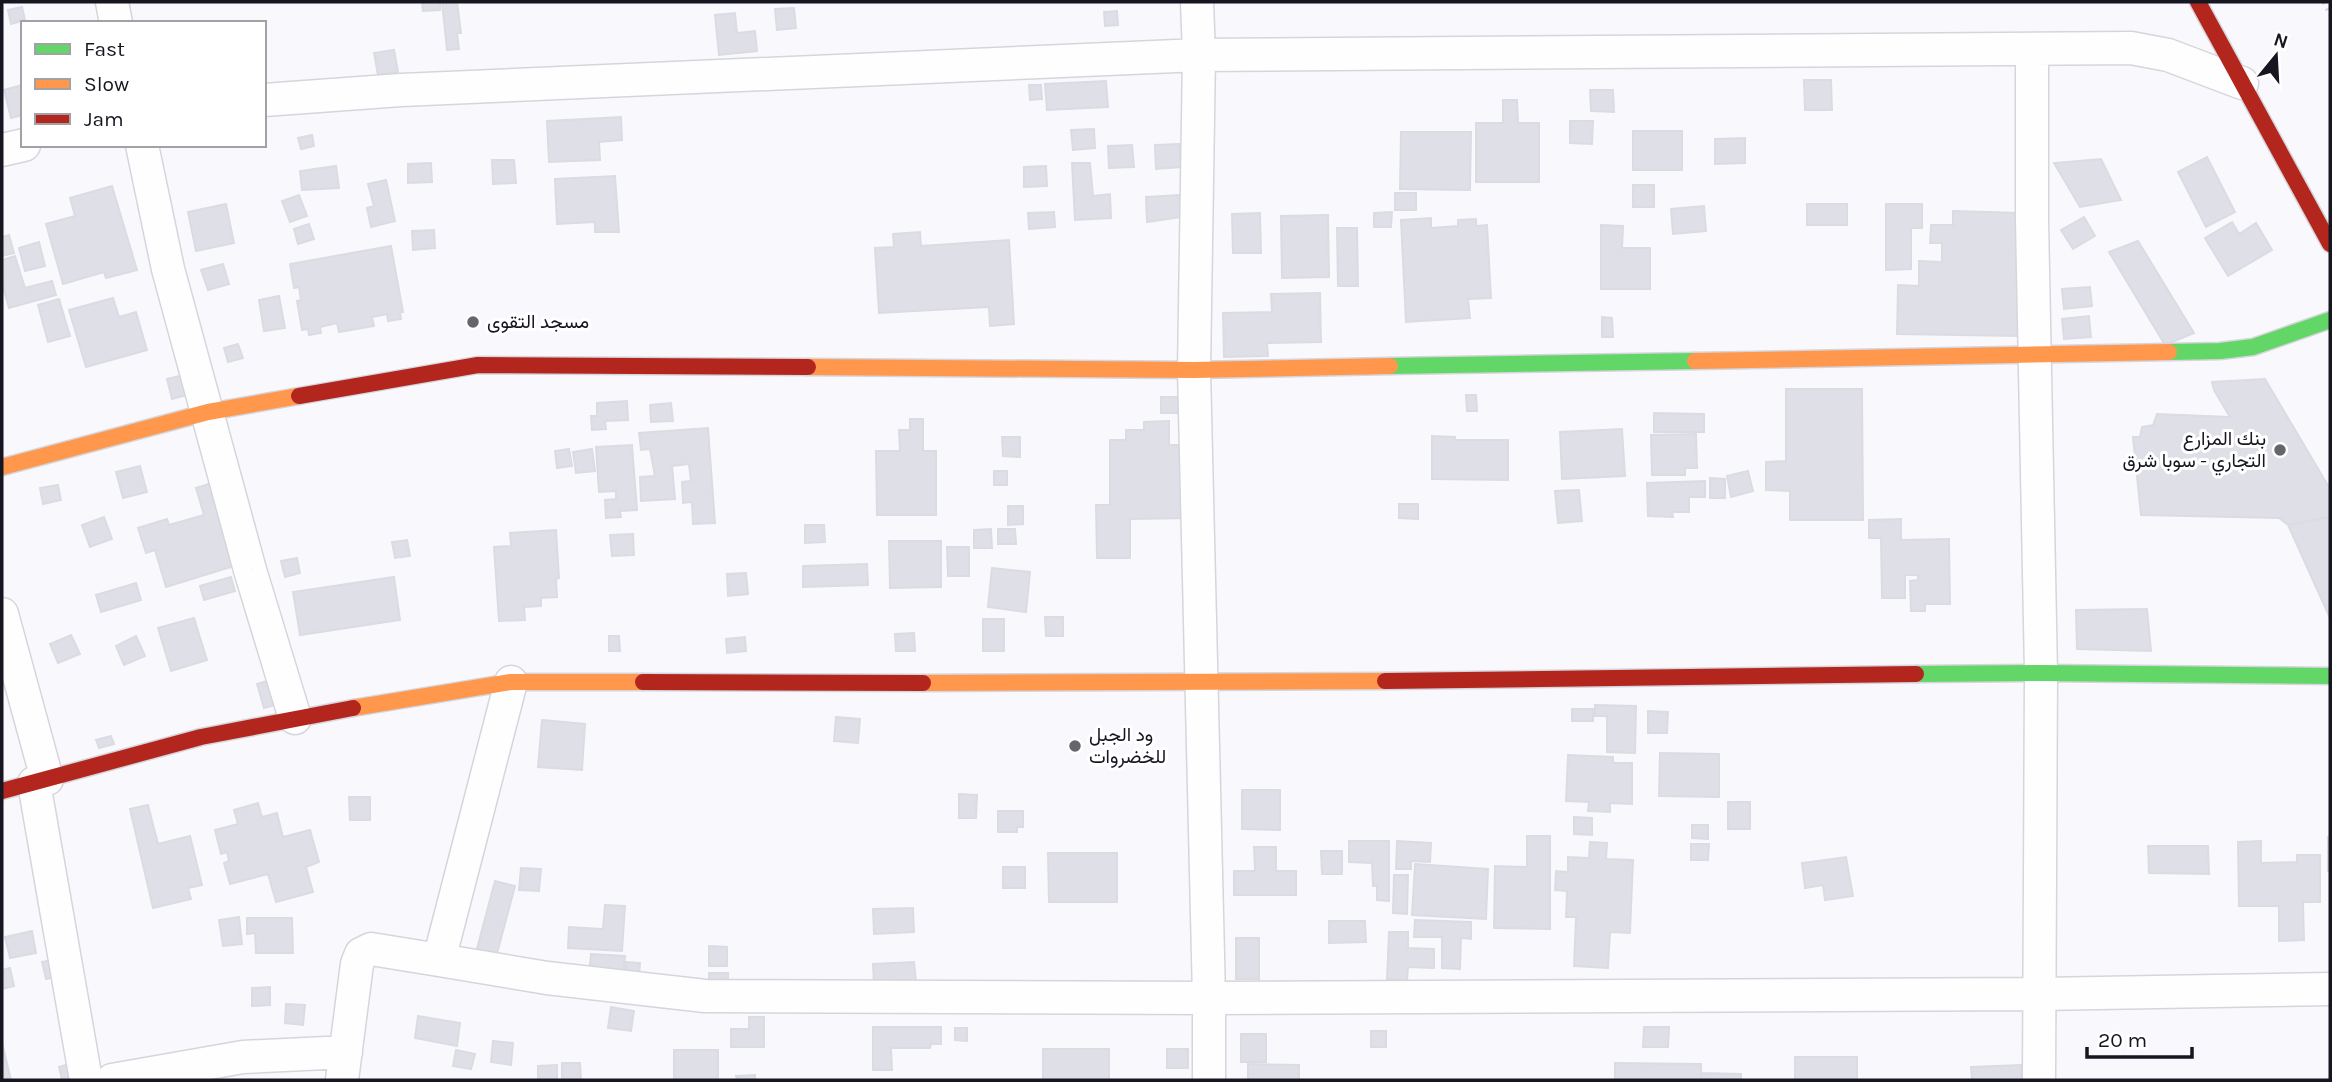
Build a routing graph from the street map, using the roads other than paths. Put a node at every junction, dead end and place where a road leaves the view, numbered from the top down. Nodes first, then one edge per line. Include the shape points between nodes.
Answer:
1 (112, 2) edge
2 (1197, 2) edge
3 (2198, 2) edge
4 (116, 21) edge
5 (2032, 48) junction
6 (1199, 55) junction
7 (2242, 83) junction
8 (266, 100) edge
9 (21, 146) edge
10 (142, 147) edge
11 (2, 150) edge
12 (2330, 244) edge
13 (2330, 320) edge
14 (2034, 355) junction
15 (1194, 370) junction
16 (208, 412) junction
17 (2, 467) edge
18 (2, 614) edge
19 (2041, 673) junction
20 (2330, 676) edge
21 (511, 682) junction
22 (1201, 682) junction
23 (295, 718) junction
24 (41, 781) junction
25 (2, 791) edge
26 (439, 961) junction
27 (2330, 989) edge
28 (2040, 993) junction
29 (1209, 998) junction
30 (344, 1066) edge
31 (242, 1069) edge
32 (86, 1080) edge
33 (112, 1080) edge
34 (1209, 1080) edge
35 (2039, 1080) edge

1 - 4 street
2 - 6 street
3 - 7 main road
5 - 6 street
5 - 7 street via 2131,48 2168,55
5 - 14 street
6 - 8 street
6 - 15 street
7 - 12 main road
9 - 11 street
10 - 16 street via 168,269
13 - 14 main road via 2253,347
14 - 15 main road
14 - 19 street
15 - 16 main road via 478,365
15 - 22 street
16 - 17 main road
16 - 23 street
18 - 24 street
19 - 20 main road
19 - 22 main road
19 - 28 street
21 - 22 main road
21 - 23 main road
21 - 26 street
22 - 29 street
23 - 24 main road via 201,737
24 - 25 main road
24 - 32 street
26 - 29 street via 705,996
26 - 30 street via 371,949 361,954
27 - 28 street
28 - 29 street
28 - 35 street
29 - 34 street
30 - 31 street
31 - 33 street

